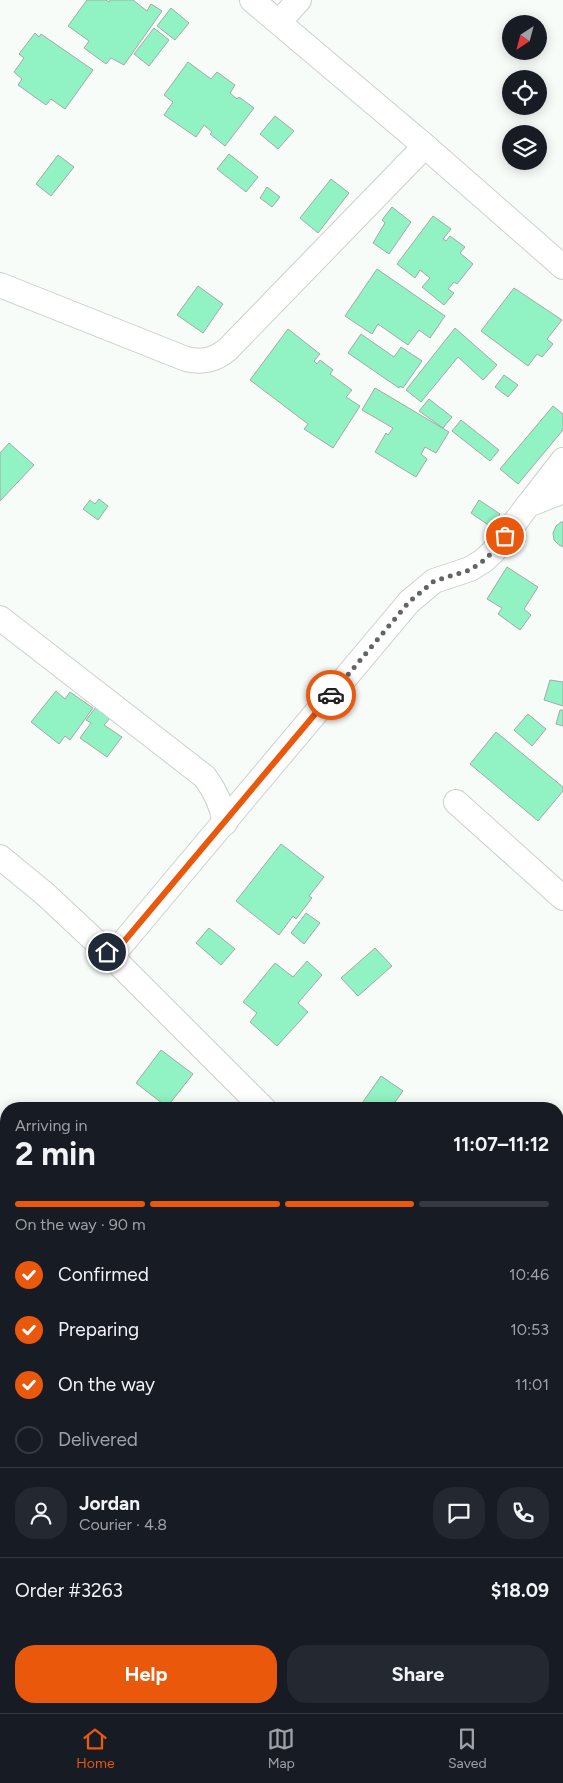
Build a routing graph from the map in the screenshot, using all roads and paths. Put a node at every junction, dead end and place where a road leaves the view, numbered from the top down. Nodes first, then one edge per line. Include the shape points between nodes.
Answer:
1 (252, 0) edge
2 (299, 0) edge
3 (279, 22) junction
4 (425, 146) junction
5 (563, 267) edge
6 (0, 285) edge
7 (563, 460) edge
8 (563, 492) edge
9 (528, 505) junction
10 (0, 618) edge
11 (456, 802) dead end
12 (225, 823) junction
13 (0, 856) edge
14 (563, 898) edge
15 (111, 957) junction
16 (257, 1102) edge

1 - 3 street
2 - 3 street
3 - 4 street
4 - 5 street
4 - 6 street via 228,349 207,361 186,359
7 - 9 street
8 - 9 street
9 - 12 street via 483,561 470,570 434,581 409,602
10 - 12 street via 205,777 216,791
11 - 14 street
12 - 15 street
13 - 15 street
15 - 16 street

